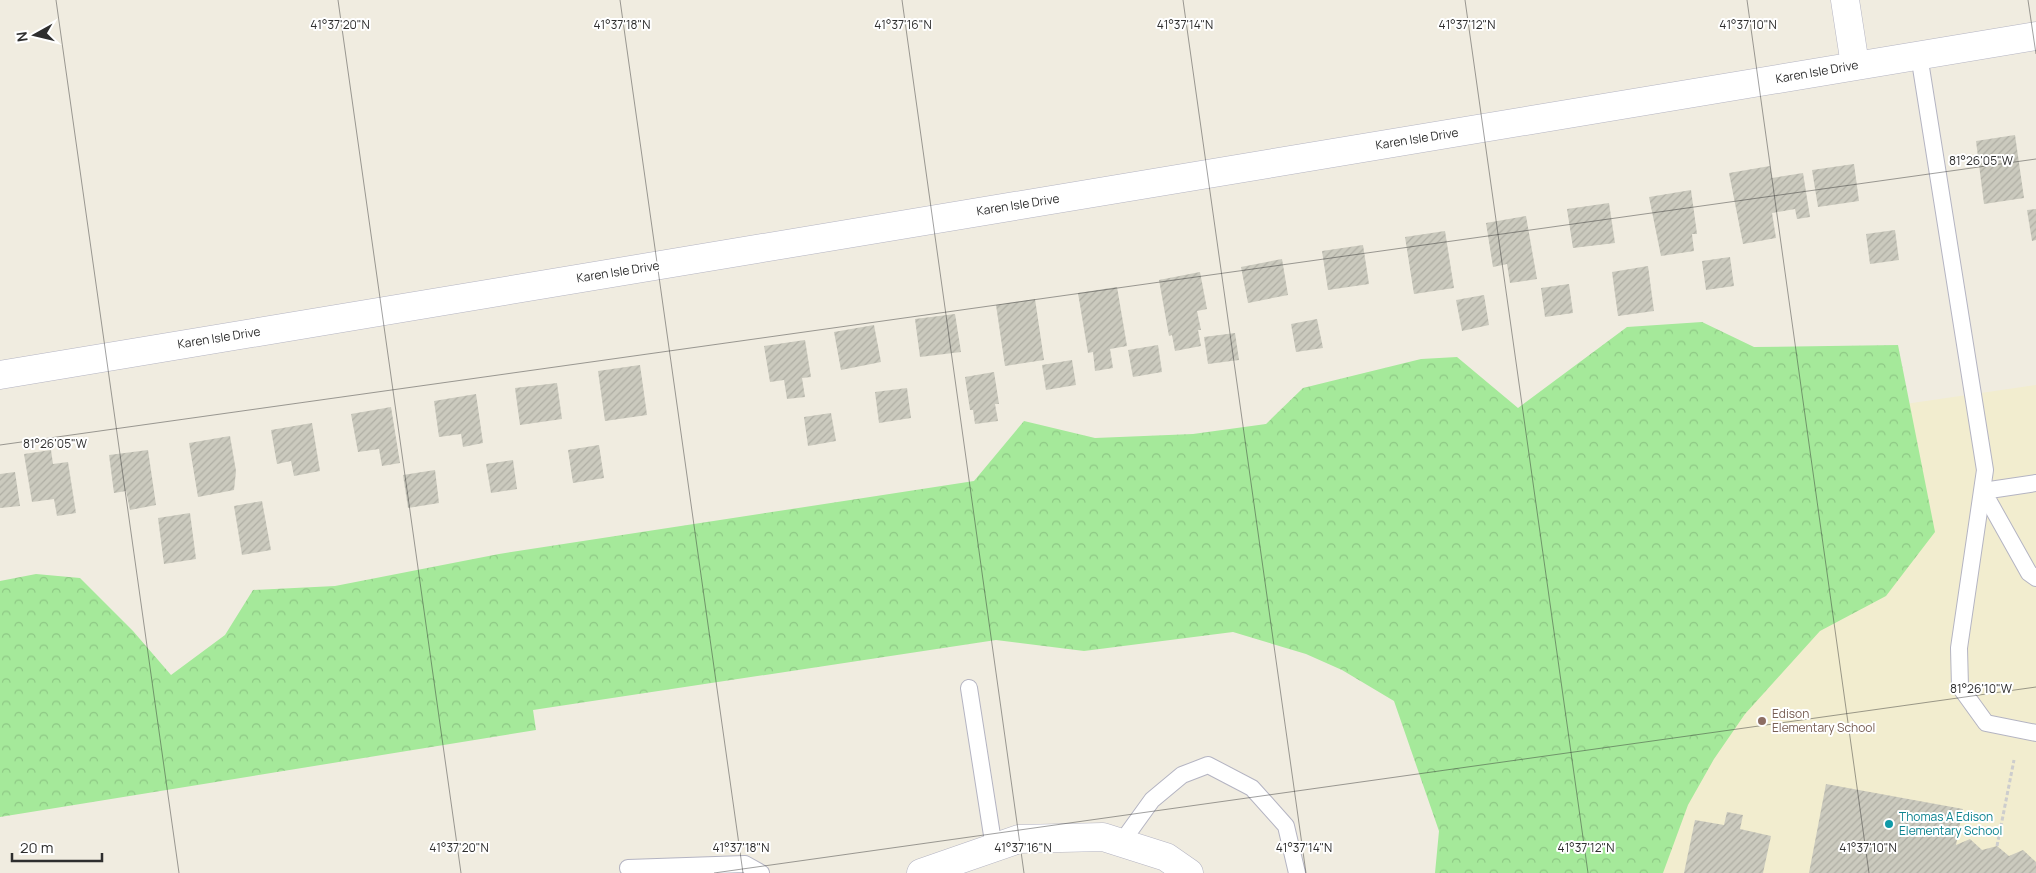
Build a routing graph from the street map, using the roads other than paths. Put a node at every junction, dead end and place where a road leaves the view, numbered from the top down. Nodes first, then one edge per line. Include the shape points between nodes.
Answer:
1 (1845, 0) edge
2 (2036, 36) edge
3 (1919, 55) junction
4 (1856, 65) junction
5 (0, 375) edge
6 (2036, 483) edge
7 (1983, 491) junction
8 (2036, 578) edge
9 (970, 688) dead end
10 (2036, 732) edge
11 (1122, 843) junction
12 (994, 848) junction
13 (628, 868) dead end
14 (761, 873) edge
15 (921, 873) edge
16 (1189, 873) edge
17 (1296, 873) edge

1 - 4 street
2 - 3 street, Karen Isle Drive
3 - 4 street, Karen Isle Drive
3 - 7 lane via 1985,470
4 - 5 street, Karen Isle Drive
6 - 7 lane
7 - 8 lane via 2029,573
7 - 10 lane via 1959,648 1960,686 1986,723
9 - 12 lane
11 - 12 street via 1103,837 1019,839
11 - 16 street via 1166,857
11 - 17 lane via 1152,800 1182,775 1208,765 1252,788 1286,826
12 - 15 street
13 - 14 lane via 745,864

